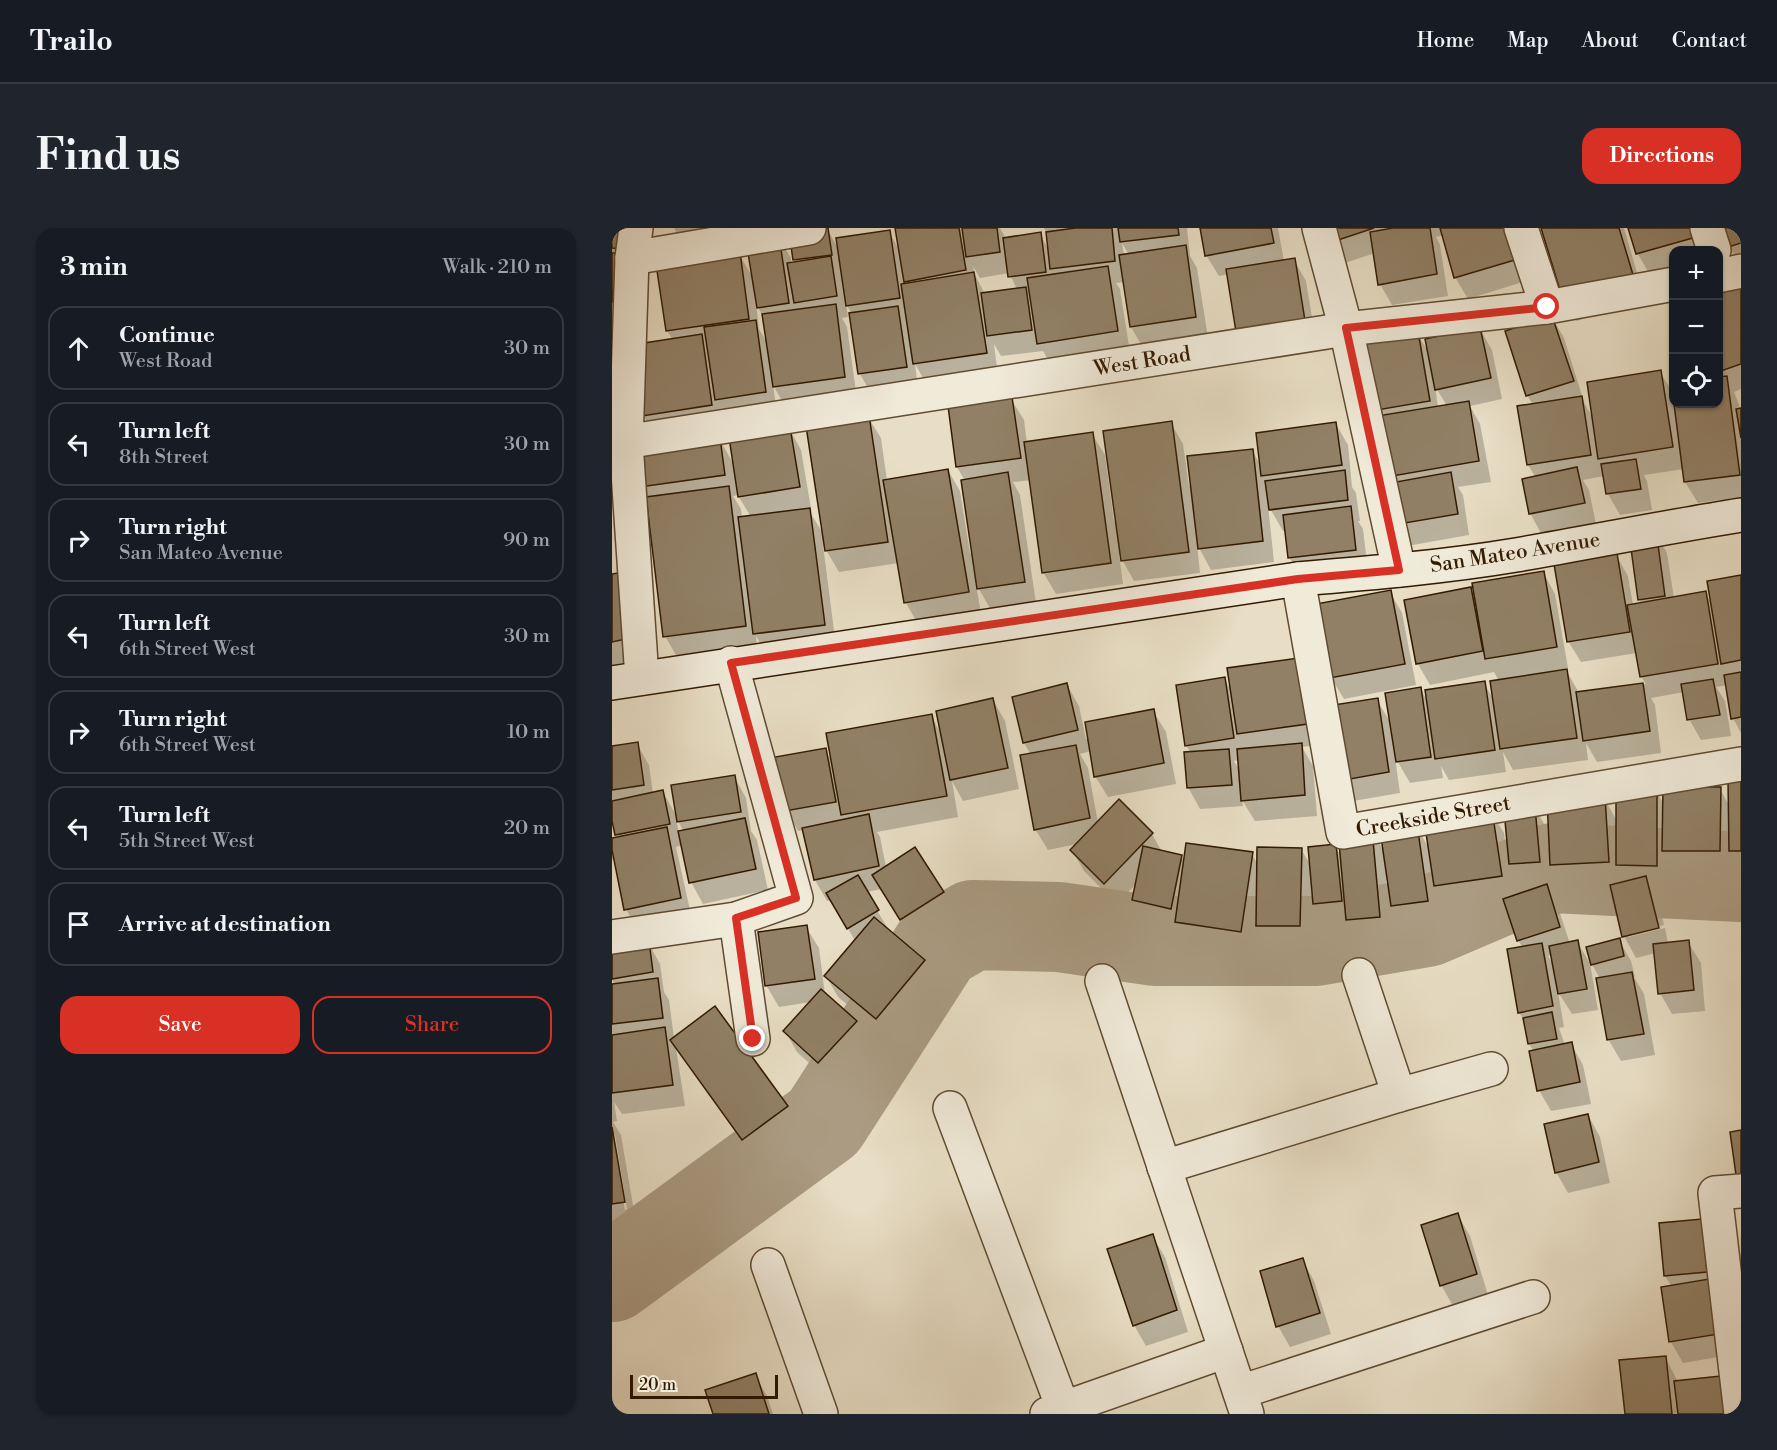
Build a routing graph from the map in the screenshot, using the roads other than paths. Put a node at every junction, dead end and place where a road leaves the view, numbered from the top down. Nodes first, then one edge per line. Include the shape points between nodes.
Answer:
1 (809, 228) edge
2 (1319, 228) edge
3 (1521, 228) edge
4 (1707, 228) edge
5 (634, 243) edge
6 (1714, 246) edge
7 (1669, 285) edge
8 (1547, 307) junction
9 (1346, 328) junction
10 (619, 443) edge
11 (1741, 515) edge
12 (1399, 570) junction
13 (1298, 579) junction
14 (731, 663) junction
15 (627, 680) edge
16 (1741, 764) edge
17 (736, 918) junction
18 (612, 937) edge
19 (1359, 975) dead end
20 (1102, 981) dead end
21 (753, 1039) dead end
22 (1491, 1069) dead end
23 (1400, 1095) junction
24 (950, 1108) dead end
25 (1164, 1167) junction
26 (1741, 1191) edge
27 (768, 1265) dead end
28 (1533, 1297) dead end
29 (1226, 1351) junction
30 (1243, 1403) edge
31 (1055, 1411) edge
32 (821, 1414) edge
33 (1741, 1414) edge

1 - 5 street
2 - 9 street
3 - 8 street
4 - 6 street
5 - 10 street
7 - 8 street, West Road
8 - 9 street, West Road
9 - 10 street, West Road
9 - 12 street
10 - 15 street
11 - 12 street, San Mateo Avenue via 1515,555
12 - 13 street, San Mateo Avenue
13 - 14 street, San Mateo Avenue
13 - 16 street, Creekside Street via 1342,832
14 - 15 street, San Mateo Avenue
14 - 17 street via 796,898
17 - 18 street
17 - 21 street
19 - 23 street
20 - 25 street
22 - 23 street
23 - 25 street
24 - 31 street
25 - 29 street
26 - 33 street via 1715,1193
27 - 32 street
28 - 30 street
29 - 30 street
29 - 31 street

